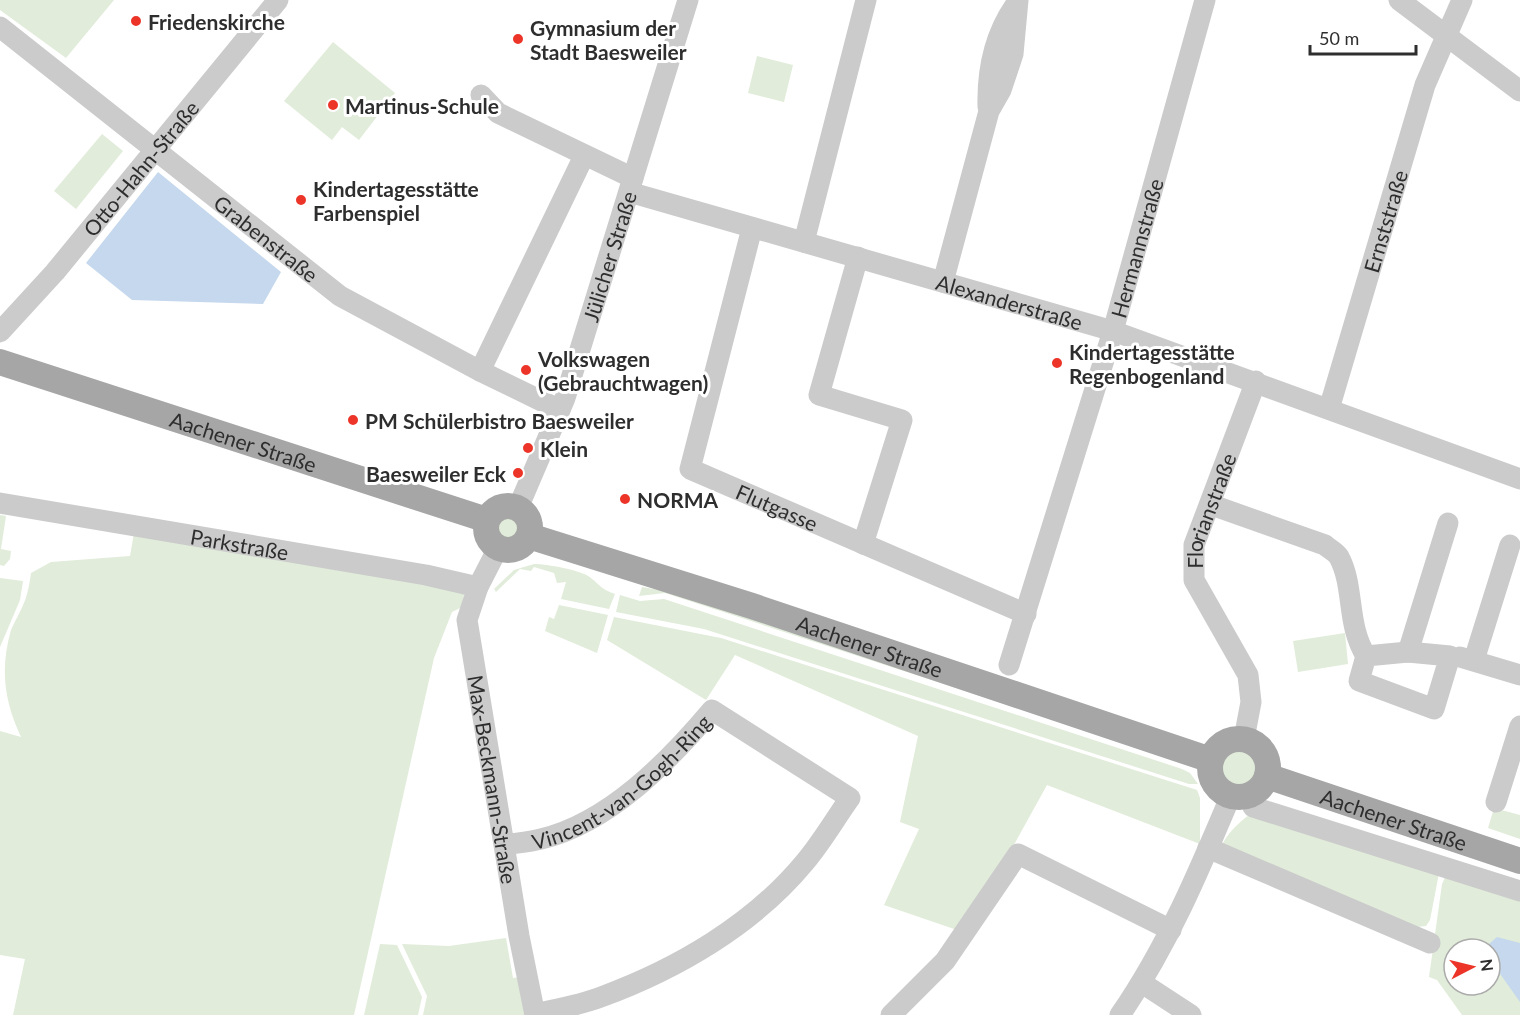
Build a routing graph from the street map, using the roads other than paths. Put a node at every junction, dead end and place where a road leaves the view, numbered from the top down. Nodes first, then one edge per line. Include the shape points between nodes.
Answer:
1 (278, 0) edge
2 (688, 0) edge
3 (866, 0) edge
4 (1205, 0) edge
5 (1399, 0) edge
6 (1462, 0) edge
7 (1018, 1) edge
8 (0, 27) edge
9 (1448, 36) junction
10 (1520, 91) edge
11 (481, 96) dead end
12 (156, 149) junction
13 (584, 156) junction
14 (631, 185) junction
15 (752, 228) junction
16 (804, 242) junction
17 (858, 257) junction
18 (943, 282) junction
19 (1113, 330) junction
20 (0, 332) edge
21 (0, 362) edge
22 (480, 371) junction
23 (1257, 381) junction
24 (1329, 409) junction
25 (560, 410) junction
26 (1520, 478) edge
27 (0, 503) edge
28 (1212, 504) junction
29 (518, 508) junction
30 (487, 520) junction
31 (1448, 523) dead end
32 (529, 536) junction
33 (863, 544) junction
34 (1510, 545) dead end
35 (498, 548) junction
36 (478, 588) junction
37 (1026, 614) junction
38 (1408, 652) junction
39 (1366, 656) junction
40 (1450, 656) junction
41 (1474, 660) junction
42 (1009, 665) dead end
43 (1520, 675) edge
44 (1520, 729) edge
45 (1244, 740) junction
46 (1211, 760) junction
47 (1267, 776) junction
48 (1242, 801) junction
49 (1496, 802) dead end
50 (505, 845) junction
51 (1208, 848) junction
52 (1520, 861) edge
53 (1520, 891) edge
54 (1172, 930) junction
55 (1430, 943) dead end
56 (1142, 983) junction
57 (535, 1015) edge
58 (891, 1015) edge
59 (1120, 1015) edge
60 (1191, 1015) edge

1 - 12 street, Otto-Hahn-Straße
2 - 14 street, Jülicher Straße
3 - 16 street
4 - 19 street, Hermannstraße
5 - 9 street
6 - 9 street, Ernststraße
7 - 18 street via 1013,54 1001,90 988,111
8 - 12 street, Grabenstraße
9 - 10 street
9 - 24 street, Ernststraße via 1425,84
11 - 13 street, Alexanderstraße via 498,113
12 - 20 street, Otto-Hahn-Straße
12 - 22 street, Grabenstraße via 340,296
13 - 14 street, Alexanderstraße
13 - 22 street
14 - 15 street, Alexanderstraße
14 - 25 street, Jülicher Straße
15 - 16 street, Alexanderstraße
15 - 33 street, Flutgasse via 690,469
16 - 17 street, Alexanderstraße
17 - 18 street, Alexanderstraße
17 - 33 street via 819,395 902,420
18 - 19 street, Alexanderstraße
19 - 23 street, Alexanderstraße
19 - 37 street, Hermannstraße
21 - 30 main road, Aachener Straße
22 - 25 street, Grabenstraße
23 - 24 street, Alexanderstraße
23 - 28 street, Florianstraße
24 - 26 street, Alexanderstraße
25 - 29 street, Jülicher Straße
27 - 36 street, Parkstraße via 426,575
28 - 39 street via 1325,545 1338,555 1357,643
28 - 45 street, Florianstraße via 1194,545 1194,580 1248,675 1251,702
29 - 30 main road via 503,506
29 - 32 main road via 527,517
30 - 35 main road via 487,536
31 - 38 street
32 - 35 main road via 513,550
32 - 46 main road, Aachener Straße via 752,606
33 - 37 street, Flutgasse
34 - 41 street
35 - 36 street, Max-Beckmann-Straße
36 - 50 street, Max-Beckmann-Straße via 466,620
37 - 42 street, Hermannstraße
38 - 39 street
38 - 40 street
39 - 40 street via 1359,681 1434,709
40 - 41 street
41 - 43 street
44 - 49 street
45 - 46 main road via 1224,743
45 - 47 main road via 1261,749
46 - 48 main road via 1214,782
47 - 48 main road via 1257,791 1240,797
47 - 52 main road, Aachener Straße
48 - 51 street
48 - 53 street
50 - 57 street, Max-Beckmann-Straße
50 - 57 street, Vincent-van-Gogh-Ring via 543,839 608,807 675,753 712,710 850,798 805,862 724,934 668,969 599,998
51 - 54 street
51 - 55 street
54 - 56 street
54 - 58 street via 1018,854 945,961
56 - 59 street
56 - 60 street

